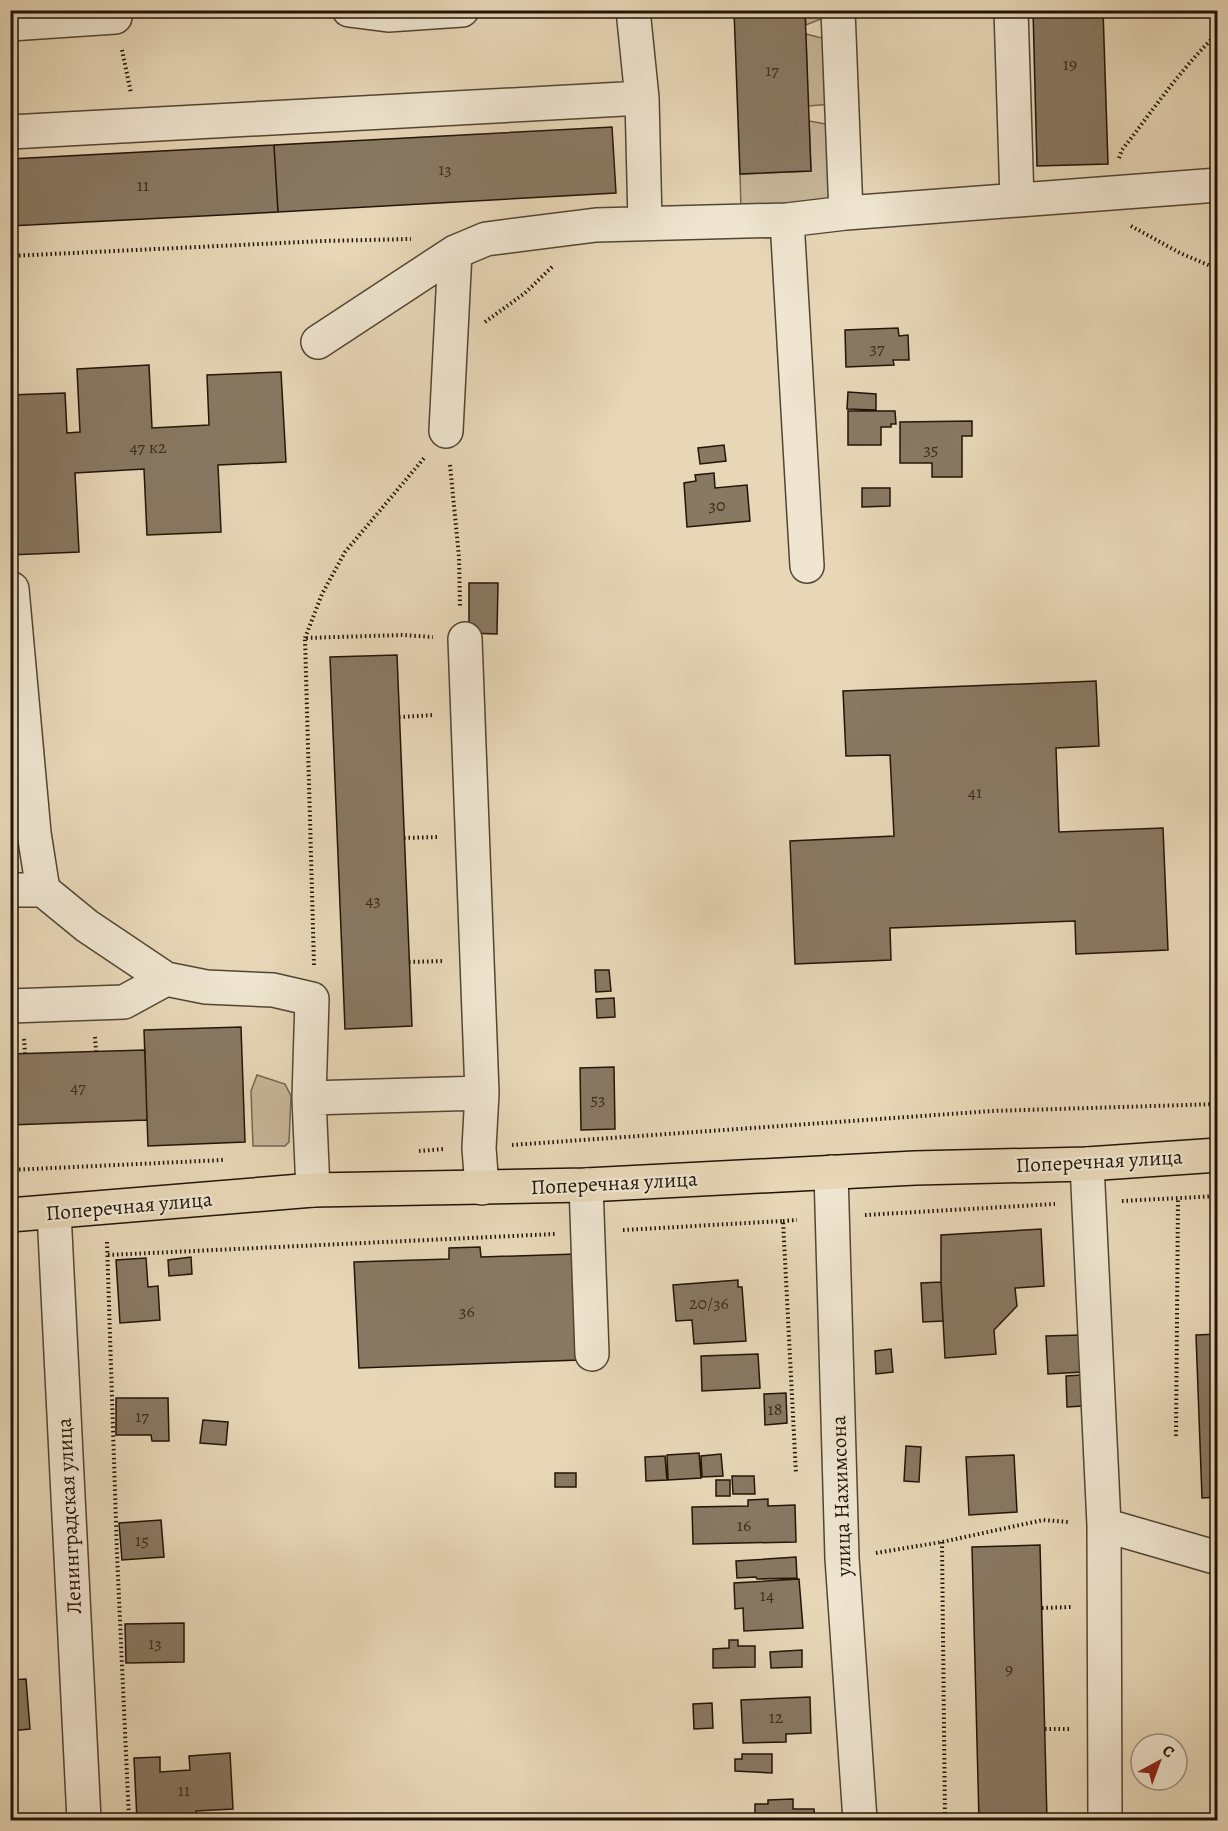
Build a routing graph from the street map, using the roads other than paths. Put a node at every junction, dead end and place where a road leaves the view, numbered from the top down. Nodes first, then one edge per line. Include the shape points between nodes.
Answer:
1 (349, 10) edge
2 (462, 10) edge
3 (633, 10) edge
4 (838, 10) edge
5 (1011, 10) edge
6 (115, 14) edge
7 (10, 24) edge
8 (642, 98) junction
9 (10, 132) edge
10 (1218, 186) edge
11 (1017, 200) junction
12 (846, 213) junction
13 (787, 220) junction
14 (645, 223) junction
15 (455, 252) junction
16 (318, 342) dead end
17 (446, 431) road end
18 (807, 566) dead end
19 (12, 589) edge
20 (465, 639) road end
21 (10, 890) edge
22 (43, 890) junction
23 (166, 979) junction
24 (10, 1006) edge
25 (482, 1094) junction
26 (309, 1098) junction
27 (1218, 1155) edge
28 (1087, 1164) junction
29 (831, 1172) junction
30 (586, 1185) junction
31 (482, 1188) junction
32 (313, 1191) junction
33 (54, 1212) junction
34 (10, 1215) edge
35 (592, 1354) dead end
36 (1104, 1525) junction
37 (1218, 1558) edge
38 (84, 1821) edge
39 (860, 1821) edge
40 (1106, 1821) edge

1 - 2 street via 388,15
3 - 8 street
4 - 12 street
5 - 11 street
6 - 7 street
8 - 9 street
8 - 14 street
10 - 11 street
11 - 12 street
12 - 13 street
13 - 14 street
13 - 18 street
14 - 15 street via 486,239
15 - 16 street
15 - 17 street
19 - 22 street via 34,833
20 - 25 street
21 - 22 street
22 - 23 street via 87,926
23 - 24 street via 124,1002
23 - 26 street via 206,987 273,990 312,999
25 - 26 street
25 - 31 street
26 - 32 street
27 - 28 main road, Поперечная улица
28 - 29 main road, Поперечная улица
28 - 36 street
29 - 30 main road, Поперечная улица
29 - 39 street, улица Нахимсона via 842,1558
30 - 31 main road, Поперечная улица
30 - 35 street
31 - 32 main road, Поперечная улица
32 - 33 main road, Поперечная улица
33 - 34 main road, Поперечная улица
33 - 38 street, Ленинградская улица
36 - 37 street
36 - 40 street

